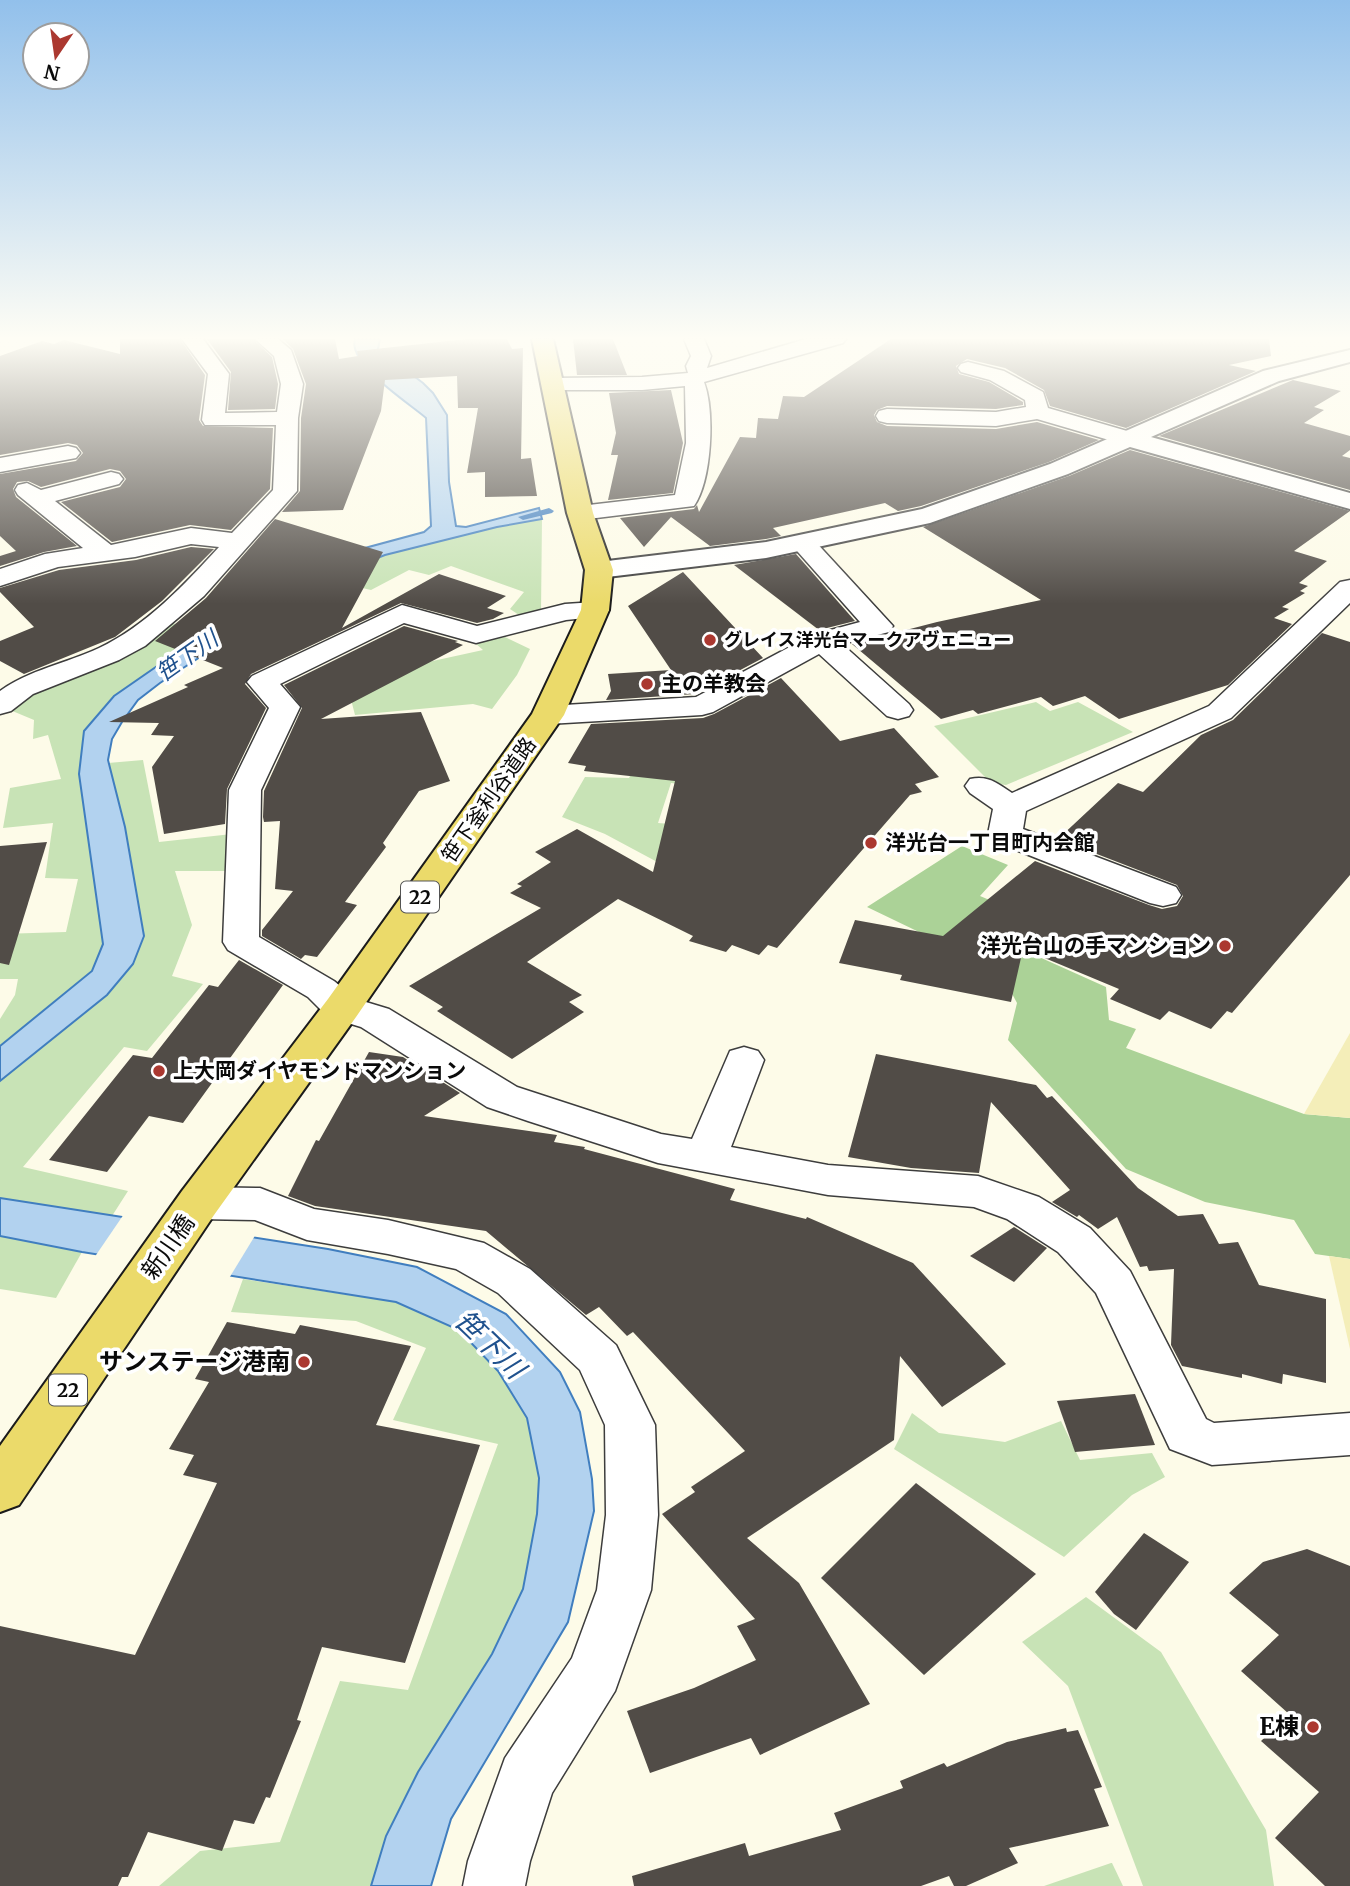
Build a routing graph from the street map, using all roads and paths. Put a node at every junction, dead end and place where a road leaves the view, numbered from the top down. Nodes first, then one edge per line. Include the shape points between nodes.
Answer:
1 (287, 427) edge
2 (562, 427) edge
3 (700, 427) edge
4 (1089, 427) edge
5 (1152, 427) edge
6 (1126, 438) junction
7 (68, 453) dead end
8 (0, 465) edge
9 (109, 477) dead end
10 (1350, 500) edge
11 (580, 513) junction
12 (236, 541) junction
13 (803, 543) junction
14 (104, 552) junction
15 (598, 569) junction
16 (0, 578) edge
17 (1350, 588) edge
18 (595, 610) junction
19 (1336, 622) edge
20 (822, 641) junction
21 (0, 705) edge
22 (898, 710) dead end
23 (548, 715) junction
24 (981, 786) dead end
25 (1010, 806) junction
26 (1163, 895) dead end
27 (342, 1007) junction
28 (744, 1060) dead end
29 (706, 1157) junction
30 (198, 1203) junction
31 (1350, 1434) edge
32 (0, 1489) edge
33 (494, 1886) edge

1 - 12 street via 285,491
2 - 11 main road, 笹下釜利谷道路 / 22
3 - 11 street via 685,501
4 - 6 street
5 - 6 street
6 - 10 street
6 - 13 street via 1059,469 930,515
7 - 8 street
9 - 14 street via 32,494
11 - 15 main road, 笹下釜利谷道路 / 22
12 - 14 street via 191,536
12 - 21 street via 187,597 135,640 23,688
13 - 15 street
13 - 20 street via 879,626
14 - 16 street via 54,560
15 - 18 main road, 笹下釜利谷道路 / 22
17 - 19 street
18 - 23 main road, 笹下釜利谷道路 / 22
18 - 27 street via 565,612 476,635 401,612 262,682 285,708 245,790 241,942 321,989
19 - 25 street via 1220,712
20 - 22 street
20 - 23 street via 702,706
23 - 27 main road, 笹下釜利谷道路 / 22
24 - 25 street
25 - 26 street via 1005,834
27 - 29 street via 375,1018 502,1097 658,1148
27 - 30 main road, 笹下釜利谷道路 / 22
28 - 29 street
29 - 31 street via 828,1180 978,1192 1023,1208 1074,1240 1114,1283 1188,1434 1212,1444
30 - 32 main road, 新川橋 / 22
30 - 33 street via 260,1204 307,1224 468,1255 523,1288 599,1358 630,1425 632,1515 624,1590 595,1672 526,1779

